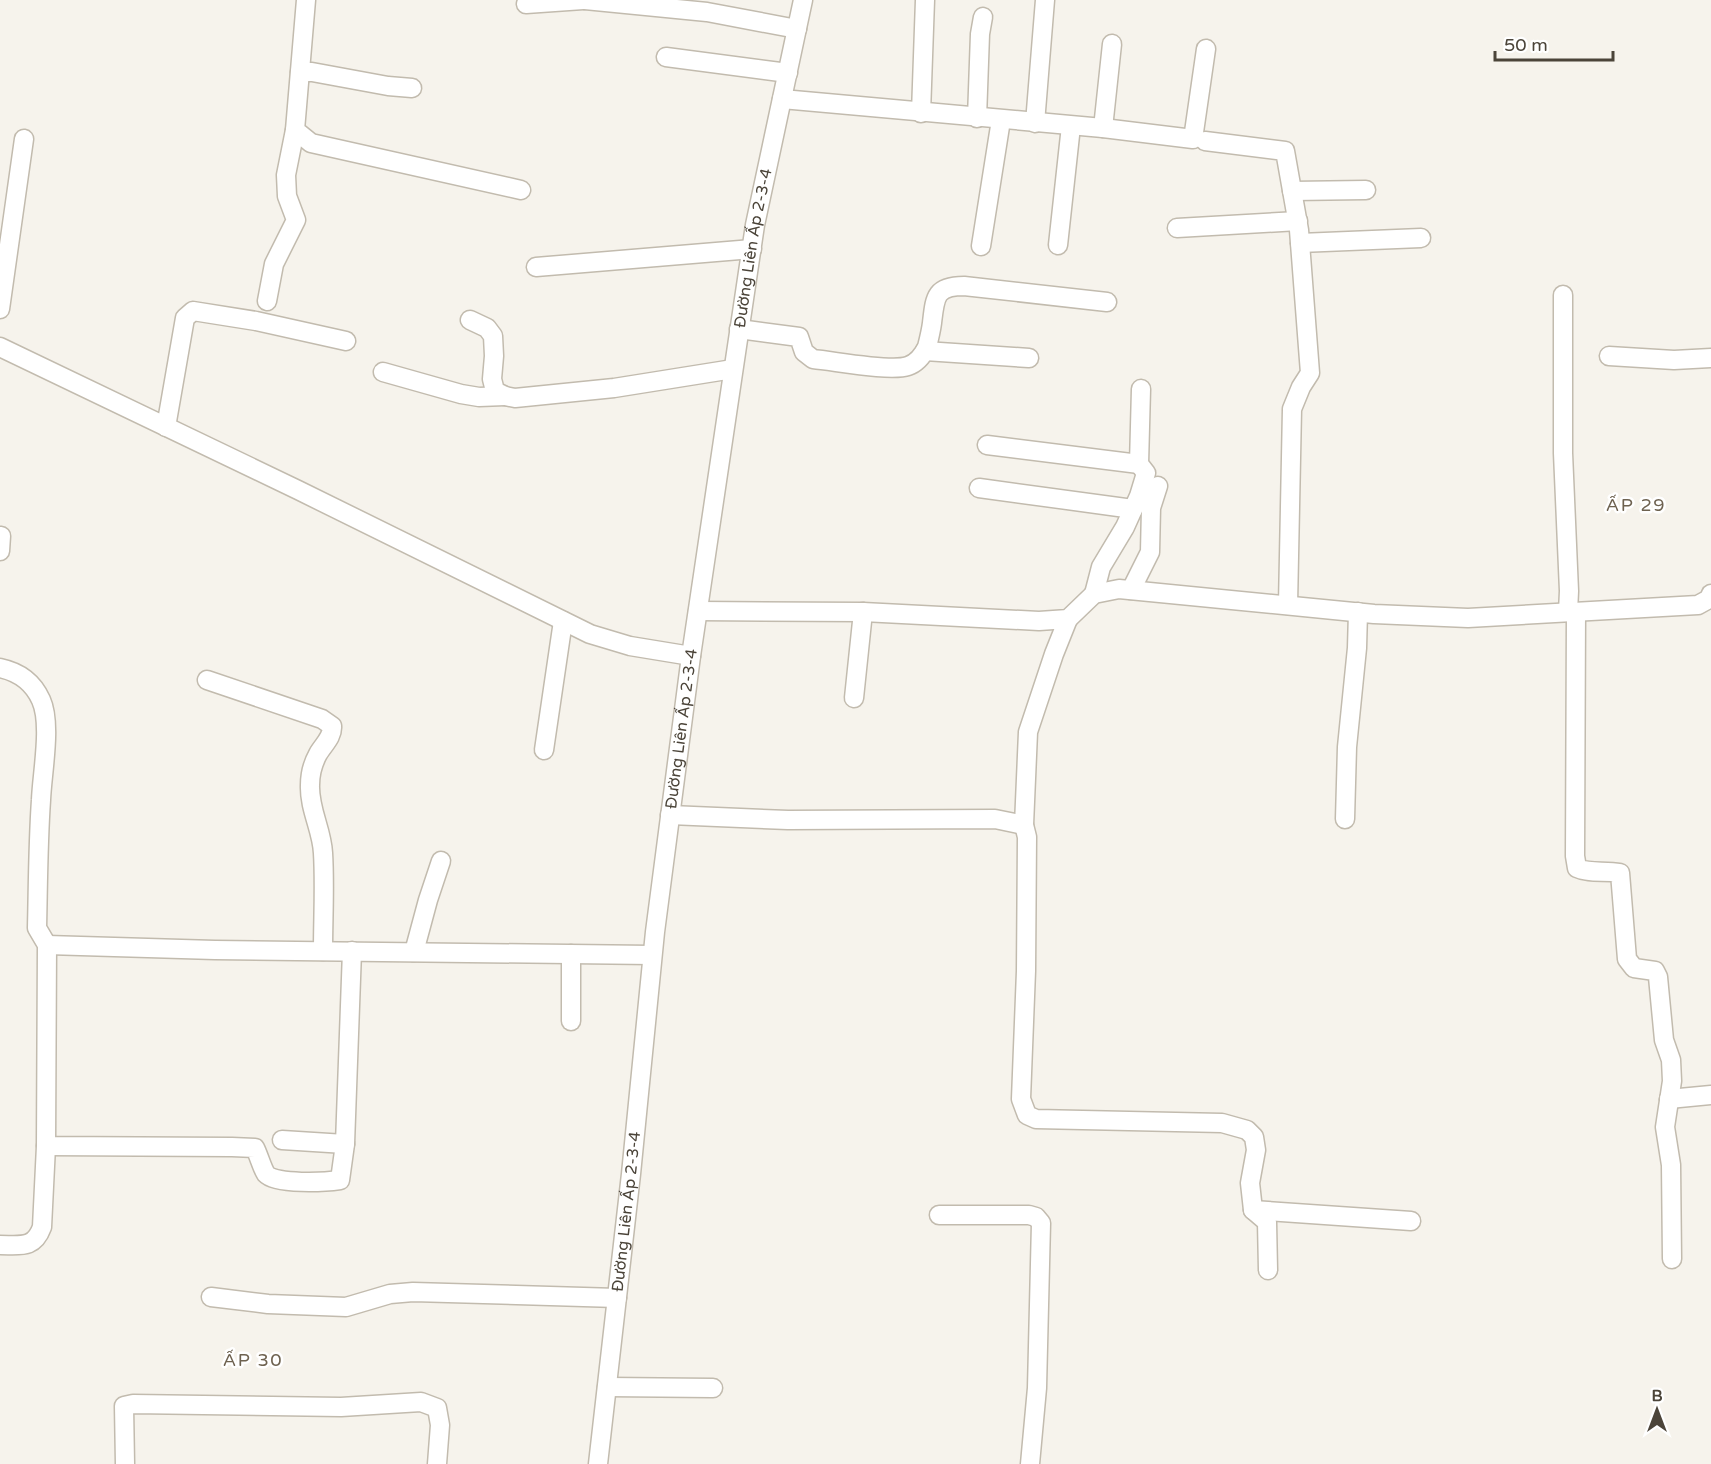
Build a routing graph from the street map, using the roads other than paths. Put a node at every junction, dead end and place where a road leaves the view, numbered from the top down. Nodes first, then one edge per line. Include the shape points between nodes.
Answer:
1 (306, 0) edge
2 (584, 0) edge
3 (803, 0) edge
4 (925, 0) edge
5 (1045, 0) edge
6 (526, 4) dead end
7 (983, 17) dead end
8 (797, 29) junction
9 (1112, 44) dead end
10 (1206, 49) dead end
11 (666, 57) dead end
12 (300, 72) junction
13 (788, 73) junction
14 (412, 88) dead end
15 (782, 99) junction
16 (921, 113) junction
17 (976, 118) junction
18 (1001, 120) junction
19 (1035, 123) junction
20 (1071, 126) junction
21 (1103, 128) junction
22 (295, 130) junction
23 (24, 139) dead end
24 (1205, 141) dead end
25 (521, 190) dead end
26 (1366, 190) dead end
27 (1292, 191) junction
28 (1298, 221) junction
29 (1177, 228) dead end
30 (1421, 238) dead end
31 (1300, 243) junction
32 (1058, 245) dead end
33 (981, 246) dead end
34 (752, 249) junction
35 (536, 267) dead end
36 (1563, 295) dead end
37 (267, 301) dead end
38 (1107, 302) dead end
39 (0, 309) edge
40 (470, 320) dead end
41 (739, 329) junction
42 (346, 340) dead end
43 (0, 347) edge
44 (925, 351) junction
45 (1608, 356) dead end
46 (1029, 357) dead end
47 (1711, 358) edge
48 (734, 369) junction
49 (383, 372) dead end
50 (1142, 389) dead end
51 (505, 396) junction
52 (166, 427) junction
53 (987, 445) dead end
54 (1139, 464) junction
55 (1158, 486) dead end
56 (979, 488) dead end
57 (1133, 509) junction
58 (1131, 590) junction
59 (1094, 594) junction
60 (1711, 594) edge
61 (1288, 605) junction
62 (698, 611) junction
63 (863, 612) junction
64 (1358, 612) junction
65 (1572, 612) junction
66 (1068, 619) junction
67 (563, 621) junction
68 (691, 656) junction
69 (0, 668) edge
70 (207, 680) dead end
71 (854, 698) dead end
72 (544, 750) dead end
73 (670, 815) junction
74 (1345, 819) dead end
75 (1024, 825) junction
76 (441, 861) dead end
77 (46, 945) junction
78 (323, 951) junction
79 (352, 951) junction
80 (414, 952) junction
81 (571, 954) junction
82 (652, 955) junction
83 (571, 1021) dead end
84 (1711, 1095) edge
85 (1669, 1099) junction
86 (282, 1140) dead end
87 (345, 1144) junction
88 (46, 1146) junction
89 (1253, 1210) junction
90 (939, 1215) dead end
91 (1411, 1221) dead end
92 (0, 1245) edge
93 (1672, 1259) dead end
94 (1268, 1270) dead end
95 (211, 1297) dead end
96 (617, 1298) junction
97 (607, 1386) junction
98 (713, 1388) dead end
99 (125, 1464) edge
100 (437, 1464) edge
101 (598, 1464) edge
102 (1030, 1464) edge

1 - 12 street
2 - 6 street
2 - 8 street via 707,12
3 - 8 street, Đường Liên Ấp 2-3-4
4 - 16 street
5 - 19 street
7 - 17 street
8 - 13 street, Đường Liên Ấp 2-3-4
9 - 21 street
10 - 21 street via 1193,139
11 - 13 street
12 - 14 street
12 - 22 street
13 - 15 street, Đường Liên Ấp 2-3-4
15 - 16 street
15 - 34 street, Đường Liên Ấp 2-3-4
16 - 17 street
17 - 18 street
18 - 19 street
18 - 33 street
19 - 20 street
20 - 21 street
20 - 32 street
22 - 25 street via 311,143
22 - 37 street via 286,175 287,196 296,220 274,264
23 - 39 street
24 - 27 street via 1286,150
26 - 27 street
27 - 28 street
28 - 29 street
28 - 31 street
30 - 31 street
31 - 61 street via 1310,373 1292,409
34 - 35 street
34 - 41 street, Đường Liên Ấp 2-3-4
36 - 65 street via 1563,453
38 - 44 street via 949,286 934,300
40 - 51 street via 487,328 493,336 492,379 495,391
41 - 44 street via 799,337 804,352 813,359 896,368 913,364
41 - 48 street, Đường Liên Ấp 2-3-4
42 - 52 street via 191,312 184,322
43 - 52 street
44 - 46 street
45 - 47 street
48 - 51 street via 614,388 546,396
48 - 62 street, Đường Liên Ấp 2-3-4
49 - 51 street via 461,394
50 - 54 street
52 - 67 street
53 - 54 street
54 - 57 street via 1146,473
55 - 58 street via 1151,508 1150,552
56 - 57 street
57 - 59 street via 1101,567
58 - 59 street
58 - 61 street
59 - 66 street
60 - 65 street via 1698,605
61 - 64 street
62 - 63 street
62 - 68 street, Đường Liên Ấp 2-3-4
63 - 66 street
63 - 71 street
64 - 65 street via 1468,618
64 - 74 street
65 - 85 street via 1577,868 1585,872 1620,873 1627,959 1634,968 1655,971 1658,978 1664,1040 1671,1060
66 - 75 street via 1028,732
67 - 68 street via 630,646
67 - 72 street
68 - 73 street, Đường Liên Ấp 2-3-4
69 - 77 street via 14,671 29,682 41,700 46,722 37,928
70 - 78 street via 322,718 332,726 315,760 310,784 323,854
73 - 75 street via 788,820 995,819
73 - 82 street, Đường Liên Ấp 2-3-4
75 - 89 street via 1026,971 1021,1099 1027,1115 1036,1119 1222,1123 1247,1130 1254,1137 1256,1149 1250,1183
76 - 80 street
77 - 78 street
77 - 88 street
78 - 79 street
79 - 80 street
79 - 87 street
80 - 81 street
81 - 82 street
81 - 83 street
82 - 96 street, Đường Liên Ấp 2-3-4
84 - 85 street
85 - 93 street via 1665,1127 1671,1166
86 - 87 street
87 - 88 street via 340,1179 327,1182 272,1179 264,1172 255,1148
88 - 92 street via 42,1227 38,1238 26,1245
89 - 91 street
89 - 94 street via 1267,1222
90 - 102 street via 1029,1215 1041,1223 1037,1388
95 - 96 street via 346,1307 390,1294 413,1292
96 - 97 street, Đường Liên Ấp 2-3-4
97 - 98 street
97 - 101 street, Đường Liên Ấp 2-3-4
99 - 100 street via 124,1406 133,1404 341,1407 422,1402 437,1408

